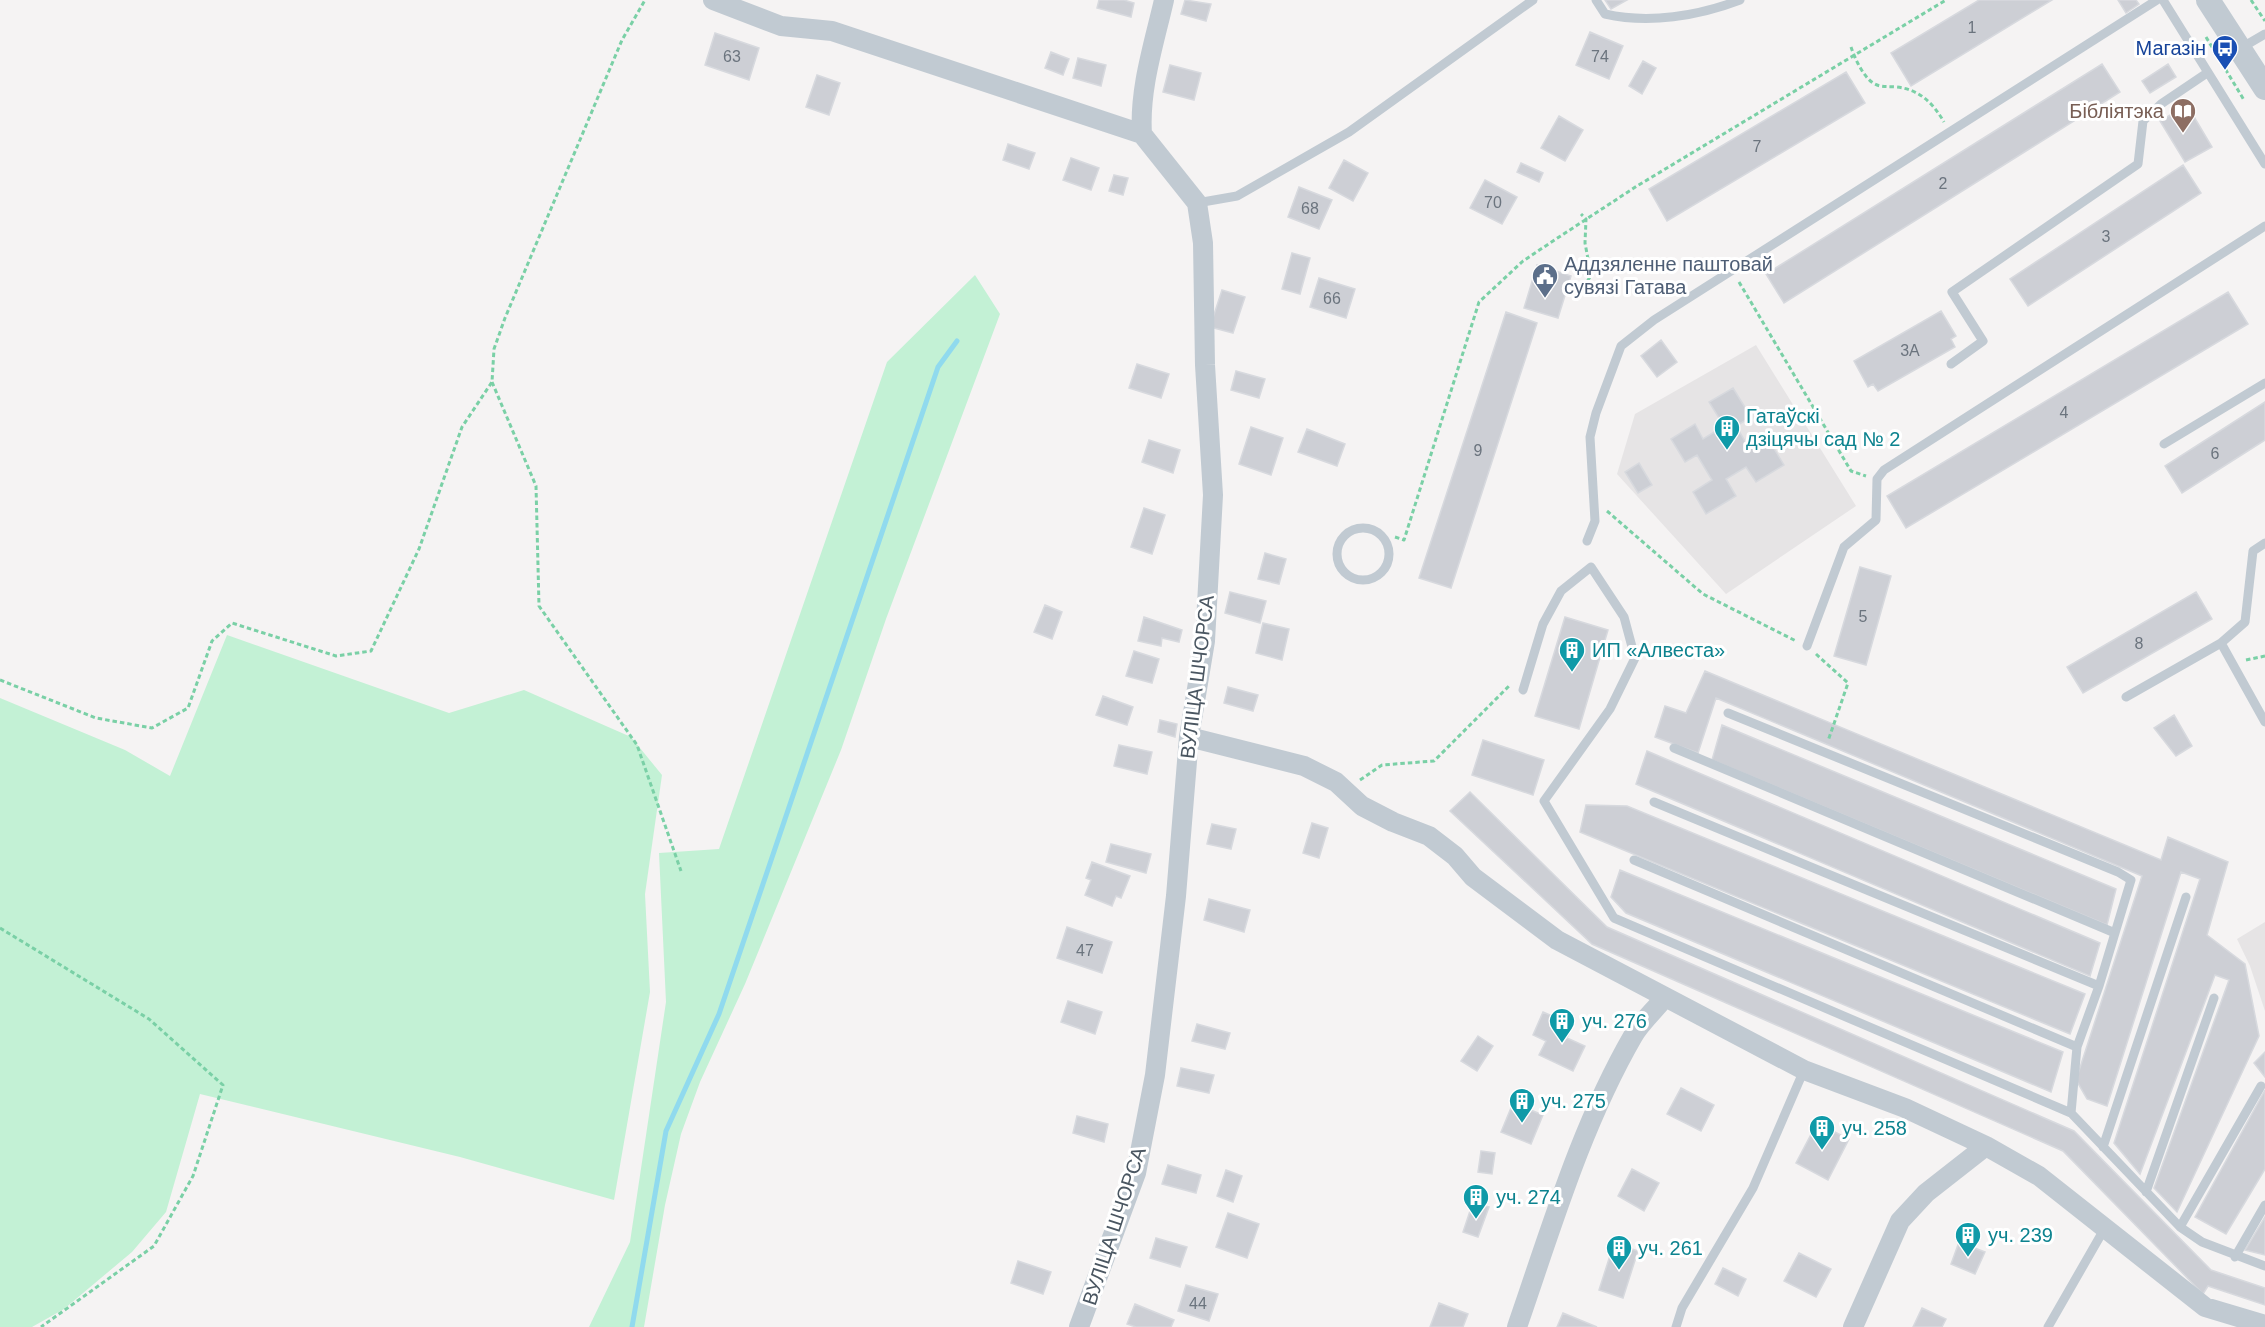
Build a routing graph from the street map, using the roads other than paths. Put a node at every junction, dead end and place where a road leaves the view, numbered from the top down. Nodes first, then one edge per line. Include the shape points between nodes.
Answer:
1 (713, 0) edge
2 (1164, 0) edge
3 (1533, 0) edge
4 (1596, 0) edge
5 (1740, 0) edge
6 (2157, 0) edge
7 (2163, 0) edge
8 (2208, 0) edge
9 (2265, 34) edge
10 (2241, 48) junction
11 (2207, 73) junction
12 (2265, 88) edge
13 (1142, 134) junction
14 (2265, 164) edge
15 (1197, 203) junction
16 (2265, 226) edge
17 (1951, 364) dead end
18 (2265, 383) edge
19 (2164, 444) dead end
20 (1587, 541) dead end
21 (2265, 543) edge
22 (1386, 568) joint
23 (2222, 643) junction
24 (1807, 646) road end
25 (1522, 690) dead end
26 (2126, 697) dead end
27 (1728, 713) dead end
28 (2265, 722) edge
29 (1189, 737) junction
30 (1674, 748) dead end
31 (1654, 802) dead end
32 (1634, 860) dead end
33 (2186, 897) dead end
34 (2115, 933) junction
35 (2099, 986) junction
36 (1665, 997) junction
37 (2214, 998) dead end
38 (2076, 1047) junction
39 (1804, 1070) junction
40 (2261, 1086) dead end
41 (2071, 1113) junction
42 (1986, 1146) junction
43 (2103, 1147) junction
44 (2146, 1192) junction
45 (2265, 1205) edge
46 (2106, 1226) junction
47 (2180, 1227) junction
48 (2235, 1257) junction
49 (2265, 1266) edge
50 (2234, 1321) edge
51 (2265, 1325) edge
52 (1079, 1327) edge
53 (1518, 1327) edge
54 (1676, 1327) edge
55 (1853, 1327) edge
56 (2048, 1327) edge

1 - 13 street via 781,26 832,31
2 - 13 street via 1143,92
3 - 15 lane via 1349,132 1237,196
4 - 5 lane via 1605,14 1628,19 1712,11
6 - 20 lane via 1644,327 1621,346 1590,437 1595,521
7 - 11 lane
8 - 10 street
9 - 10 lane
10 - 12 street
11 - 14 lane
11 - 17 lane via 2143,121 2138,164 1952,292 1983,341
13 - 15 street
15 - 29 street, ВУЛІЦА ШЧОРСА via 1203,243 1213,495 1205,641
16 - 24 lane via 1884,470 1877,478 1876,520 1844,547
18 - 19 lane
21 - 23 lane via 2253,550 2245,622
22 - 22 lane via 1367,580 1349,575 1338,560 1344,536 1358,528 1378,532 1389,547
23 - 26 lane
23 - 28 lane
25 - 41 lane via 1543,624 1561,591 1591,567 1624,617 1635,658 1610,709 1544,801 1614,918
27 - 34 lane via 2118,872 2131,880
29 - 36 street via 1304,766 1336,782 1362,806 1430,836 1473,877 1557,940
29 - 52 street, ВУЛІЦА ШЧОРСА via 1155,1075 1136,1173
30 - 34 lane
31 - 35 lane
32 - 38 lane
33 - 43 lane
34 - 35 lane
35 - 38 lane
36 - 39 street
36 - 53 street via 1634,1034 1595,1115
37 - 44 lane
38 - 41 lane
39 - 42 street via 1905,1108
39 - 54 lane via 1753,1188 1682,1308
40 - 47 lane
41 - 43 lane
42 - 46 street via 2039,1176
42 - 55 street via 1926,1193 1900,1221
43 - 44 lane
44 - 47 lane
45 - 48 lane
46 - 50 street via 2205,1307
46 - 56 lane
47 - 48 lane
48 - 49 lane
50 - 51 street

